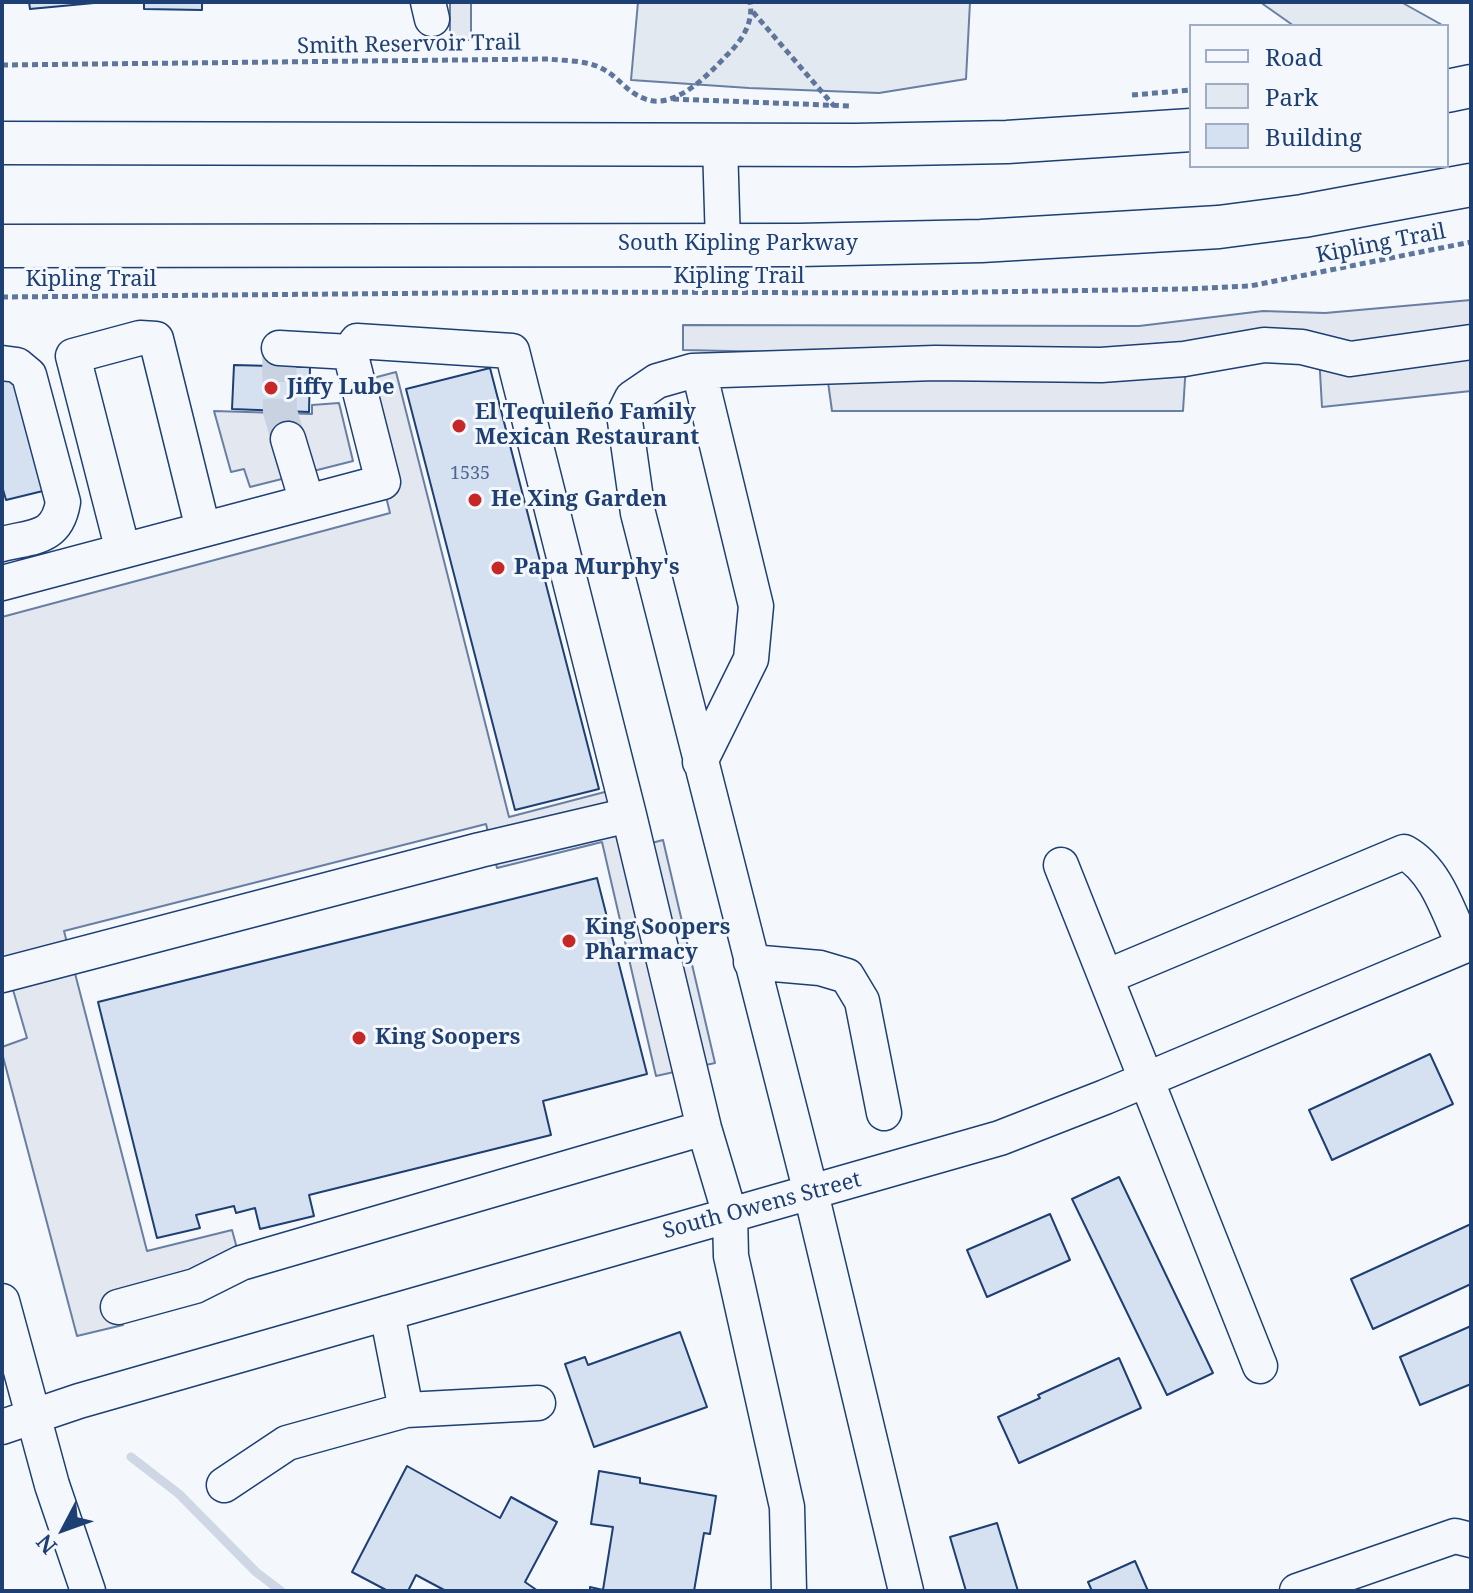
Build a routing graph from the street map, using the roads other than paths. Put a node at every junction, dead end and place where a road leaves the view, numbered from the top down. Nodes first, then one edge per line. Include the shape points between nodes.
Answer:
1 (1471, 86) edge
2 (1449, 91) edge
3 (1189, 130) edge
4 (2, 143) edge
5 (720, 144) junction
6 (1471, 185) edge
7 (723, 244) junction
8 (2, 246) edge
9 (1471, 342) edge
10 (279, 348) dead end
11 (350, 352) junction
12 (2, 363) edge
13 (699, 371) junction
14 (288, 439) tunnel mouth
15 (307, 502) junction
16 (203, 529) junction
17 (2, 544) edge
18 (123, 551) junction
19 (2, 583) edge
20 (700, 762) junction
21 (629, 815) junction
22 (1061, 865) dead end
23 (1467, 945) edge
24 (751, 962) junction
25 (2, 975) edge
26 (1106, 977) junction
27 (1146, 1080) junction
28 (884, 1113) dead end
29 (704, 1128) junction
30 (811, 1193) junction
31 (730, 1215) junction
32 (2, 1301) edge
33 (118, 1307) dead end
34 (387, 1313) junction
35 (8, 1346) edge
36 (1260, 1366) dead end
37 (538, 1403) dead end
38 (406, 1410) junction
39 (34, 1414) junction
40 (2, 1427) edge
41 (224, 1485) dead end
42 (1471, 1540) edge
43 (88, 1591) edge
44 (789, 1591) edge
45 (906, 1591) edge
46 (1297, 1591) edge

1 - 2 main road
3 - 5 main road via 1007,142
4 - 5 main road
5 - 7 street
6 - 7 main road, South Kipling Parkway via 1205,228 981,241
7 - 8 main road, South Kipling Parkway
9 - 13 street via 1350,359 1302,347 1264,345 1184,359 1101,365
10 - 11 street
11 - 15 street via 383,482
11 - 21 street via 357,341 512,351
12 - 17 street via 17,365 29,375 63,502 52,530
13 - 20 street via 756,606 751,659
13 - 20 street via 657,381 632,398 624,414 638,513
14 - 15 street
15 - 16 street
16 - 18 street
16 - 18 street via 156,339 140,338 73,356
18 - 19 street
20 - 24 street
21 - 25 street
21 - 29 street
22 - 26 street
23 - 26 street via 1436,884 1404,852
23 - 27 street, South Owens Street
24 - 28 street via 820,968 847,976 862,1001
24 - 30 street
26 - 27 street
27 - 30 street, South Owens Street via 1000,1138
27 - 36 street
29 - 31 street
29 - 33 street via 241,1263 195,1286
30 - 31 street, South Owens Street
30 - 45 street
31 - 34 street, South Owens Street
31 - 44 street via 731,1256 787,1507
32 - 35 street
34 - 38 street
34 - 39 street, South Owens Street
35 - 39 street
37 - 38 street
38 - 41 street via 287,1443
39 - 40 street, South Owens Street
39 - 43 street
42 - 46 street via 1455,1536

